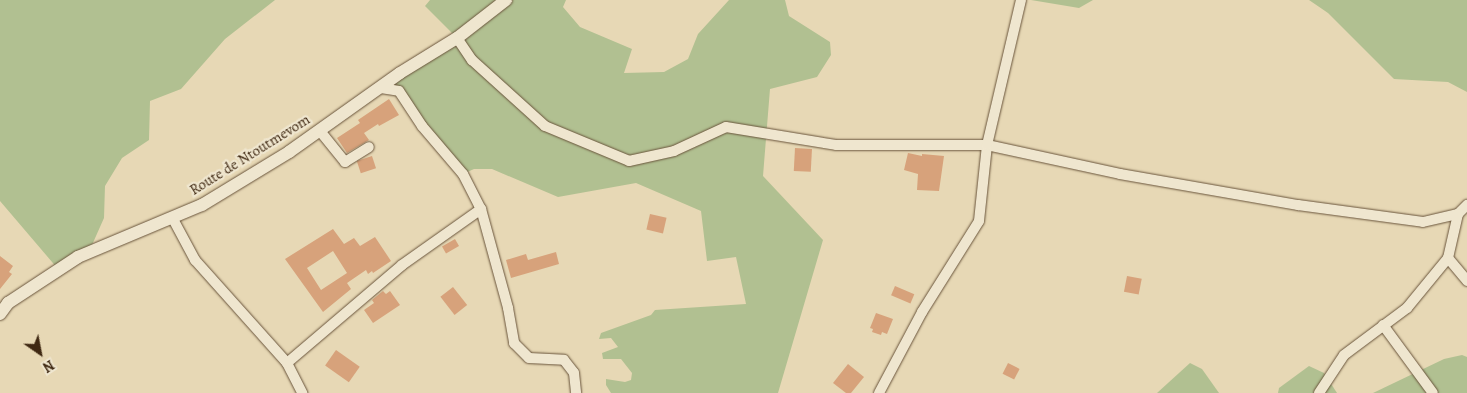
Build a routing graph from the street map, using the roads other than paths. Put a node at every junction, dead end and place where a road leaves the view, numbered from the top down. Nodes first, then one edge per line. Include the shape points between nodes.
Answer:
1 (506, 0) edge
2 (1021, 0) edge
3 (456, 38) junction
4 (380, 88) junction
5 (320, 131) junction
6 (987, 145) junction
7 (369, 146) dead end
8 (1467, 205) edge
9 (481, 209) junction
10 (1458, 214) junction
11 (173, 218) junction
12 (1448, 258) junction
13 (1467, 281) edge
14 (0, 314) edge
15 (1384, 326) junction
16 (287, 363) junction
17 (302, 393) edge
18 (576, 393) edge
19 (879, 393) edge
20 (1319, 393) edge
21 (1433, 393) edge

1 - 3 street, Route de Ntoutmevom
2 - 6 street
3 - 4 street, Route de Ntoutmevom
3 - 6 street via 472,60 545,126 630,161 674,151 726,127 836,145
4 - 5 street, Route de Ntoutmevom
4 - 9 street via 399,91 422,126 462,174
5 - 7 street via 345,162
5 - 11 street, Route de Ntoutmevom via 202,205
6 - 10 street via 1120,174 1298,205 1423,222
6 - 19 street via 979,221 922,312
8 - 10 street
9 - 16 street via 402,265
9 - 18 street via 508,308 514,343 529,358 564,360 574,373
10 - 12 street
11 - 14 street, Route de Ntoutmevom via 78,257 8,303
11 - 16 street via 195,260
12 - 13 street
12 - 15 street via 1407,308
15 - 20 street via 1344,355
15 - 21 street
16 - 17 street

